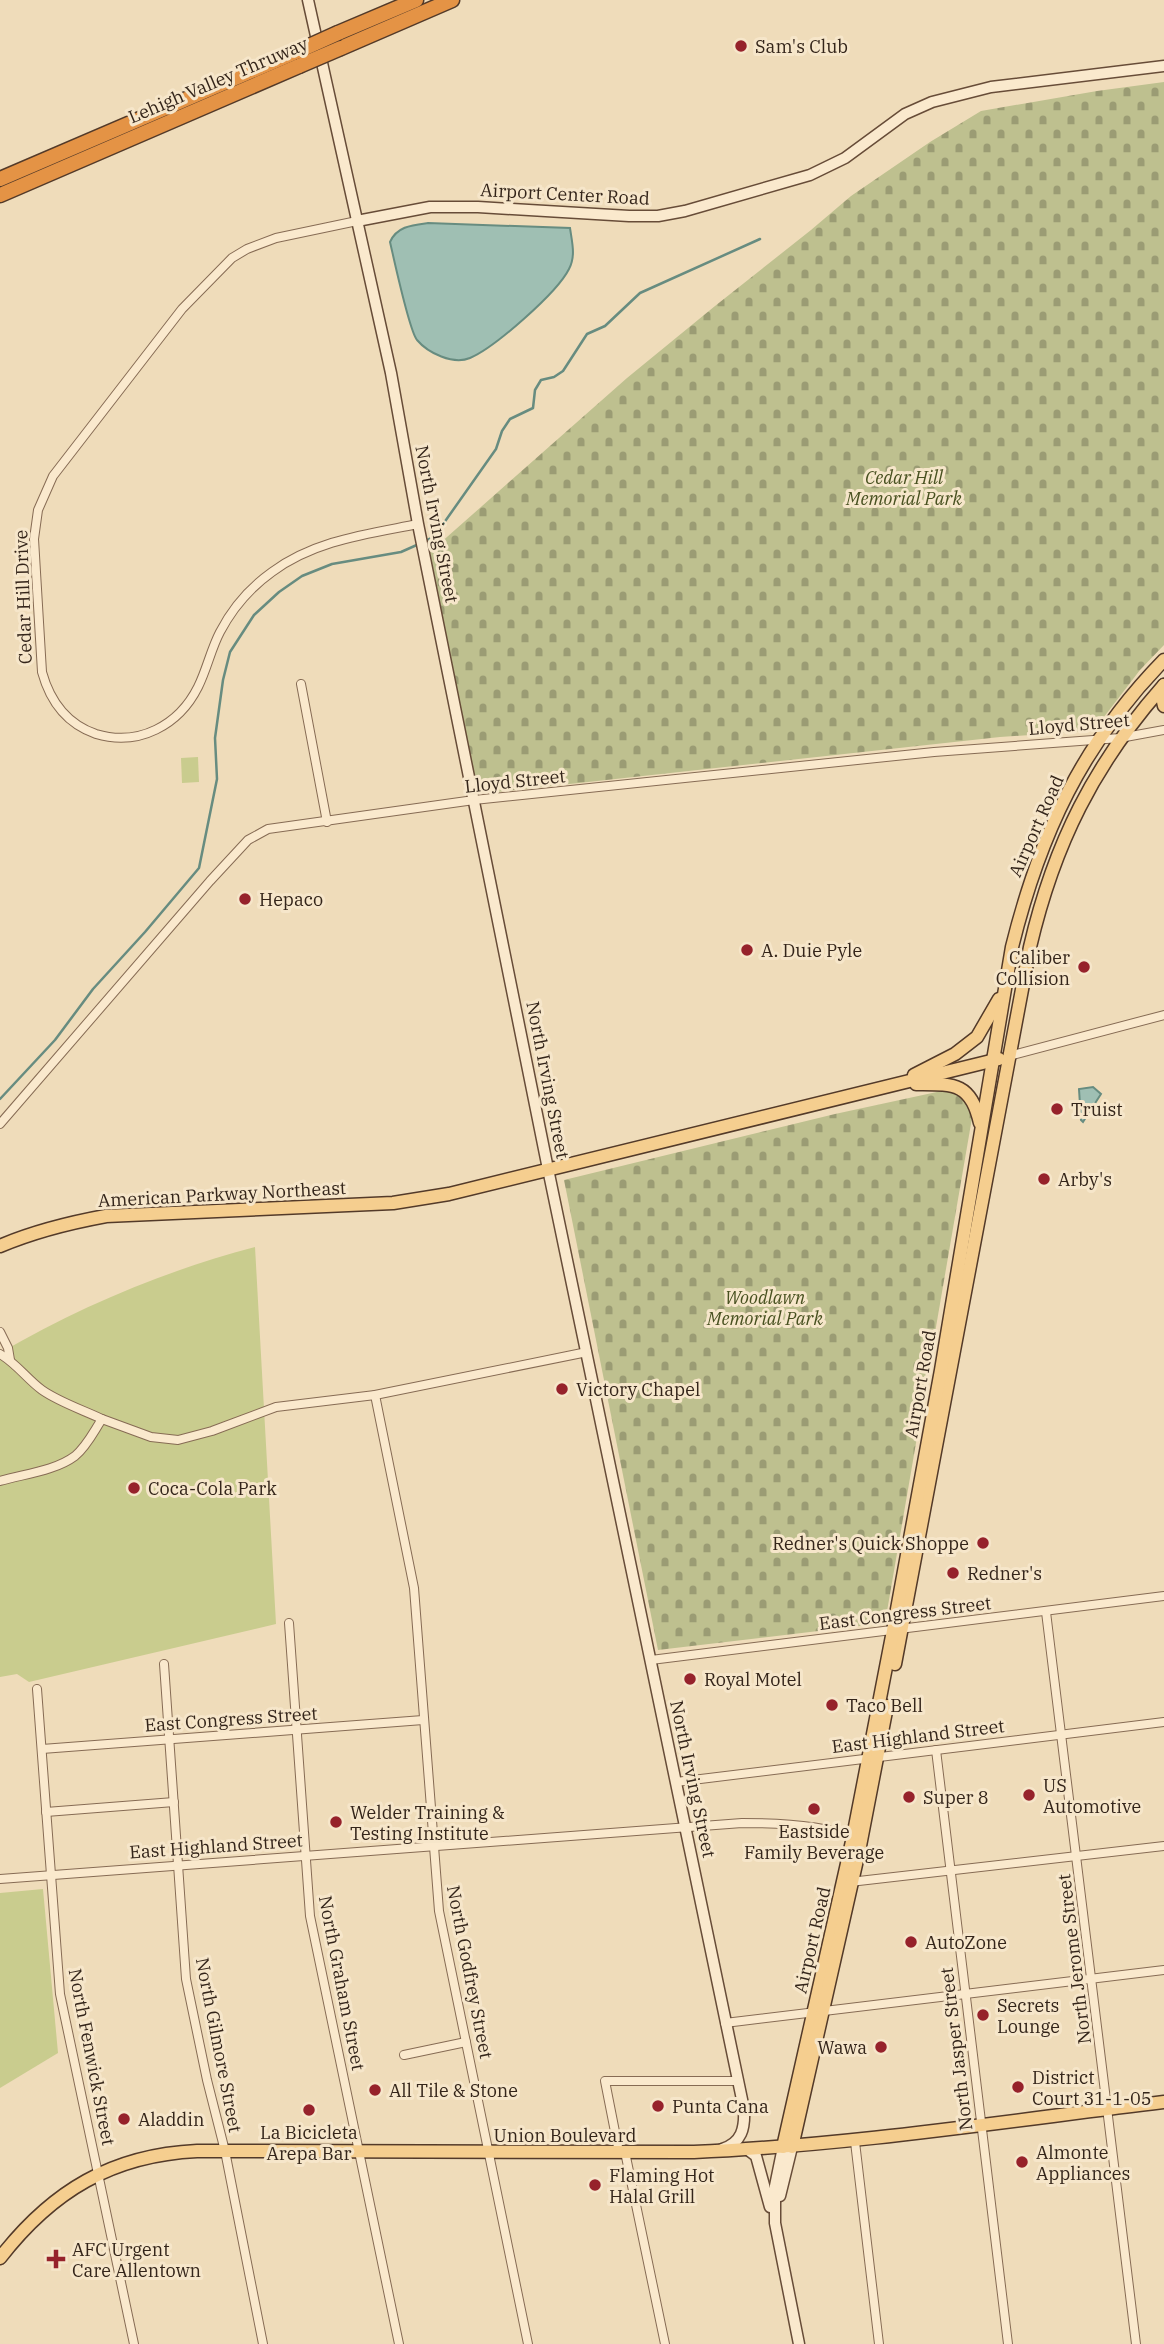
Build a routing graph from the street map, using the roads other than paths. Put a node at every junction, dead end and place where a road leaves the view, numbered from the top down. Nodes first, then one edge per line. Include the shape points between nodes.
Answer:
1 (308, 0) edge
2 (416, 0) edge
3 (452, 0) edge
4 (340, 41) junction
5 (298, 59) junction
6 (1164, 66) edge
7 (0, 179) edge
8 (0, 195) edge
9 (357, 221) junction
10 (418, 524) junction
11 (1164, 660) edge
12 (301, 684) dead end
13 (1164, 685) edge
14 (1164, 706) edge
15 (1164, 730) edge
16 (1120, 738) junction
17 (1096, 740) junction
18 (474, 800) junction
19 (327, 822) junction
20 (1006, 986) junction
21 (1164, 1015) edge
22 (1009, 1056) junction
23 (994, 1060) junction
24 (898, 1083) junction
25 (0, 1124) edge
26 (981, 1128) junction
27 (548, 1169) junction
28 (0, 1246) edge
29 (0, 1332) edge
30 (587, 1352) junction
31 (0, 1354) edge
32 (10, 1360) junction
33 (374, 1395) junction
34 (102, 1419) junction
35 (0, 1480) edge
36 (1164, 1596) edge
37 (1046, 1612) junction
38 (289, 1623) dead end
39 (897, 1630) junction
40 (651, 1660) junction
41 (164, 1664) dead end
42 (37, 1689) dead end
43 (423, 1720) junction
44 (1164, 1722) edge
45 (296, 1729) junction
46 (1063, 1734) junction
47 (170, 1739) junction
48 (42, 1749) junction
49 (936, 1750) junction
50 (873, 1757) junction
51 (676, 1782) junction
52 (174, 1802) junction
53 (47, 1812) junction
54 (685, 1828) junction
55 (853, 1837) junction
56 (434, 1846) junction
57 (1164, 1846) edge
58 (306, 1855) junction
59 (1077, 1857) junction
60 (178, 1864) junction
61 (951, 1871) junction
62 (51, 1875) junction
63 (0, 1879) edge
64 (848, 1882) junction
65 (1164, 1970) edge
66 (1092, 1979) junction
67 (964, 1994) junction
68 (819, 2011) junction
69 (725, 2023) junction
70 (466, 2042) junction
71 (404, 2055) dead end
72 (737, 2081) junction
73 (1164, 2102) edge
74 (1108, 2109) junction
75 (981, 2125) junction
76 (855, 2141) junction
77 (787, 2147) junction
78 (748, 2150) junction
79 (225, 2151) junction
80 (359, 2151) junction
81 (716, 2151) junction
82 (489, 2152) junction
83 (622, 2152) junction
84 (98, 2174) junction
85 (775, 2223) junction
86 (0, 2258) edge
87 (134, 2344) edge
88 (263, 2344) edge
89 (399, 2344) edge
90 (528, 2344) edge
91 (665, 2344) edge
92 (799, 2344) edge
93 (879, 2344) edge
94 (1008, 2344) edge
95 (1136, 2344) edge

1 - 9 street, North Irving Street
2 - 4 highway, Lehigh Valley Thruway
3 - 4 highway, Lehigh Valley Thruway
4 - 5 highway, Lehigh Valley Thruway, bridge
5 - 7 highway, Lehigh Valley Thruway
5 - 8 highway, Lehigh Valley Thruway
6 - 9 street, Airport Center Road via 992,87 932,102 905,114 845,158 810,175 659,216 430,206
9 - 10 street, North Irving Street
9 - 10 street, Cedar Hill Drive via 276,237 232,258 182,309 53,476 38,510 34,540 46,686 65,714 88,731 121,738 155,730 175,718 191,700 219,632 245,596 272,571 324,544
10 - 18 street, North Irving Street
11 - 17 main road, Airport Road
12 - 19 street
13 - 14 main road
13 - 16 main road, Airport Road
15 - 16 street, Lloyd Street
16 - 17 street, Lloyd Street
16 - 22 main road, Airport Road via 1085,794 1053,866 1030,947
17 - 18 street, Lloyd Street via 934,752
17 - 20 main road, Airport Road via 1040,851 1023,903
18 - 19 street, Lloyd Street
18 - 27 street, North Irving Street
19 - 25 street, Lloyd Street via 268,830 248,840
20 - 23 main road, Airport Road
20 - 24 main road via 985,1027 970,1043
21 - 22 street
22 - 23 main road
22 - 39 main road, Airport Road
23 - 24 main road
23 - 26 main road, Airport Road
24 - 26 main road via 960,1088 973,1099
24 - 27 main road, American Parkway Northeast
26 - 39 main road, Airport Road
27 - 28 main road, American Parkway Northeast via 393,1203 106,1216 65,1223
27 - 30 street, North Irving Street
29 - 32 street
30 - 33 street
30 - 40 street, North Irving Street
31 - 32 street
32 - 34 street via 46,1393
33 - 34 street via 276,1408 178,1440 152,1437
33 - 43 street, North Godfrey Street via 414,1588
34 - 35 street via 75,1456 54,1467
36 - 37 street, East Congress Street
37 - 39 street, East Congress Street
37 - 46 street, North Jerome Street
38 - 45 street, North Graham Street
39 - 40 street, East Congress Street
39 - 50 main road, Airport Road
40 - 51 street, North Irving Street
41 - 47 street, North Gilmore Street
42 - 48 street, North Fenwick Street
43 - 45 street, East Congress Street
43 - 56 street, North Godfrey Street
44 - 46 street, East Highland Street
45 - 47 street, East Congress Street
45 - 58 street, North Graham Street
46 - 49 street, East Highland Street
46 - 59 street, North Jerome Street
47 - 48 street, East Congress Street
47 - 52 street, North Gilmore Street
48 - 53 street, North Fenwick Street
49 - 50 street, East Highland Street
49 - 61 street, North Jasper Street
50 - 51 street, East Highland Street
50 - 55 main road, Airport Road
50 - 64 main road, Airport Road
51 - 54 street, North Irving Street
52 - 53 street
52 - 60 street, North Gilmore Street
53 - 62 street, North Fenwick Street
54 - 55 street, East Highland Street via 765,1823
54 - 56 street, East Highland Street
54 - 69 street, North Irving Street
55 - 64 main road, Airport Road
56 - 58 street, East Highland Street
56 - 70 street, North Godfrey Street via 439,1911
57 - 59 street
58 - 60 street, East Highland Street
58 - 80 street, North Graham Street via 310,1916
59 - 61 street
59 - 66 street, North Jerome Street
60 - 62 street, East Highland Street
60 - 79 street, North Gilmore Street via 186,1979
61 - 64 street
61 - 67 street, North Jasper Street
62 - 63 street, East Highland Street
62 - 84 street, North Fenwick Street via 60,1994
64 - 68 main road, Airport Road
65 - 66 street
66 - 67 street
66 - 74 street, North Jerome Street
67 - 68 street
67 - 75 street, North Jasper Street
68 - 69 street
68 - 77 main road, Airport Road
69 - 72 street, North Irving Street
70 - 71 street
70 - 82 street, North Godfrey Street
72 - 81 street, North Irving Street via 744,2109 742,2133 732,2146
72 - 83 street via 605,2081
73 - 74 main road, Union Boulevard
74 - 75 main road, Union Boulevard
74 - 95 street, North Jerome Street
75 - 76 main road, Union Boulevard
75 - 94 street, North Jasper Street
76 - 77 main road, Union Boulevard
76 - 93 street
77 - 78 main road, Union Boulevard
77 - 85 street
78 - 81 main road, Union Boulevard
78 - 85 street via 756,2156
79 - 80 main road, Union Boulevard
79 - 84 main road, Union Boulevard via 157,2155
79 - 88 street, North Gilmore Street
80 - 82 main road, Union Boulevard
80 - 89 street, North Graham Street
81 - 83 main road, Union Boulevard
82 - 83 main road, Union Boulevard
82 - 90 street, North Godfrey Street
83 - 91 street
84 - 86 main road, Union Boulevard via 34,2218
84 - 87 street, North Fenwick Street
85 - 92 street

